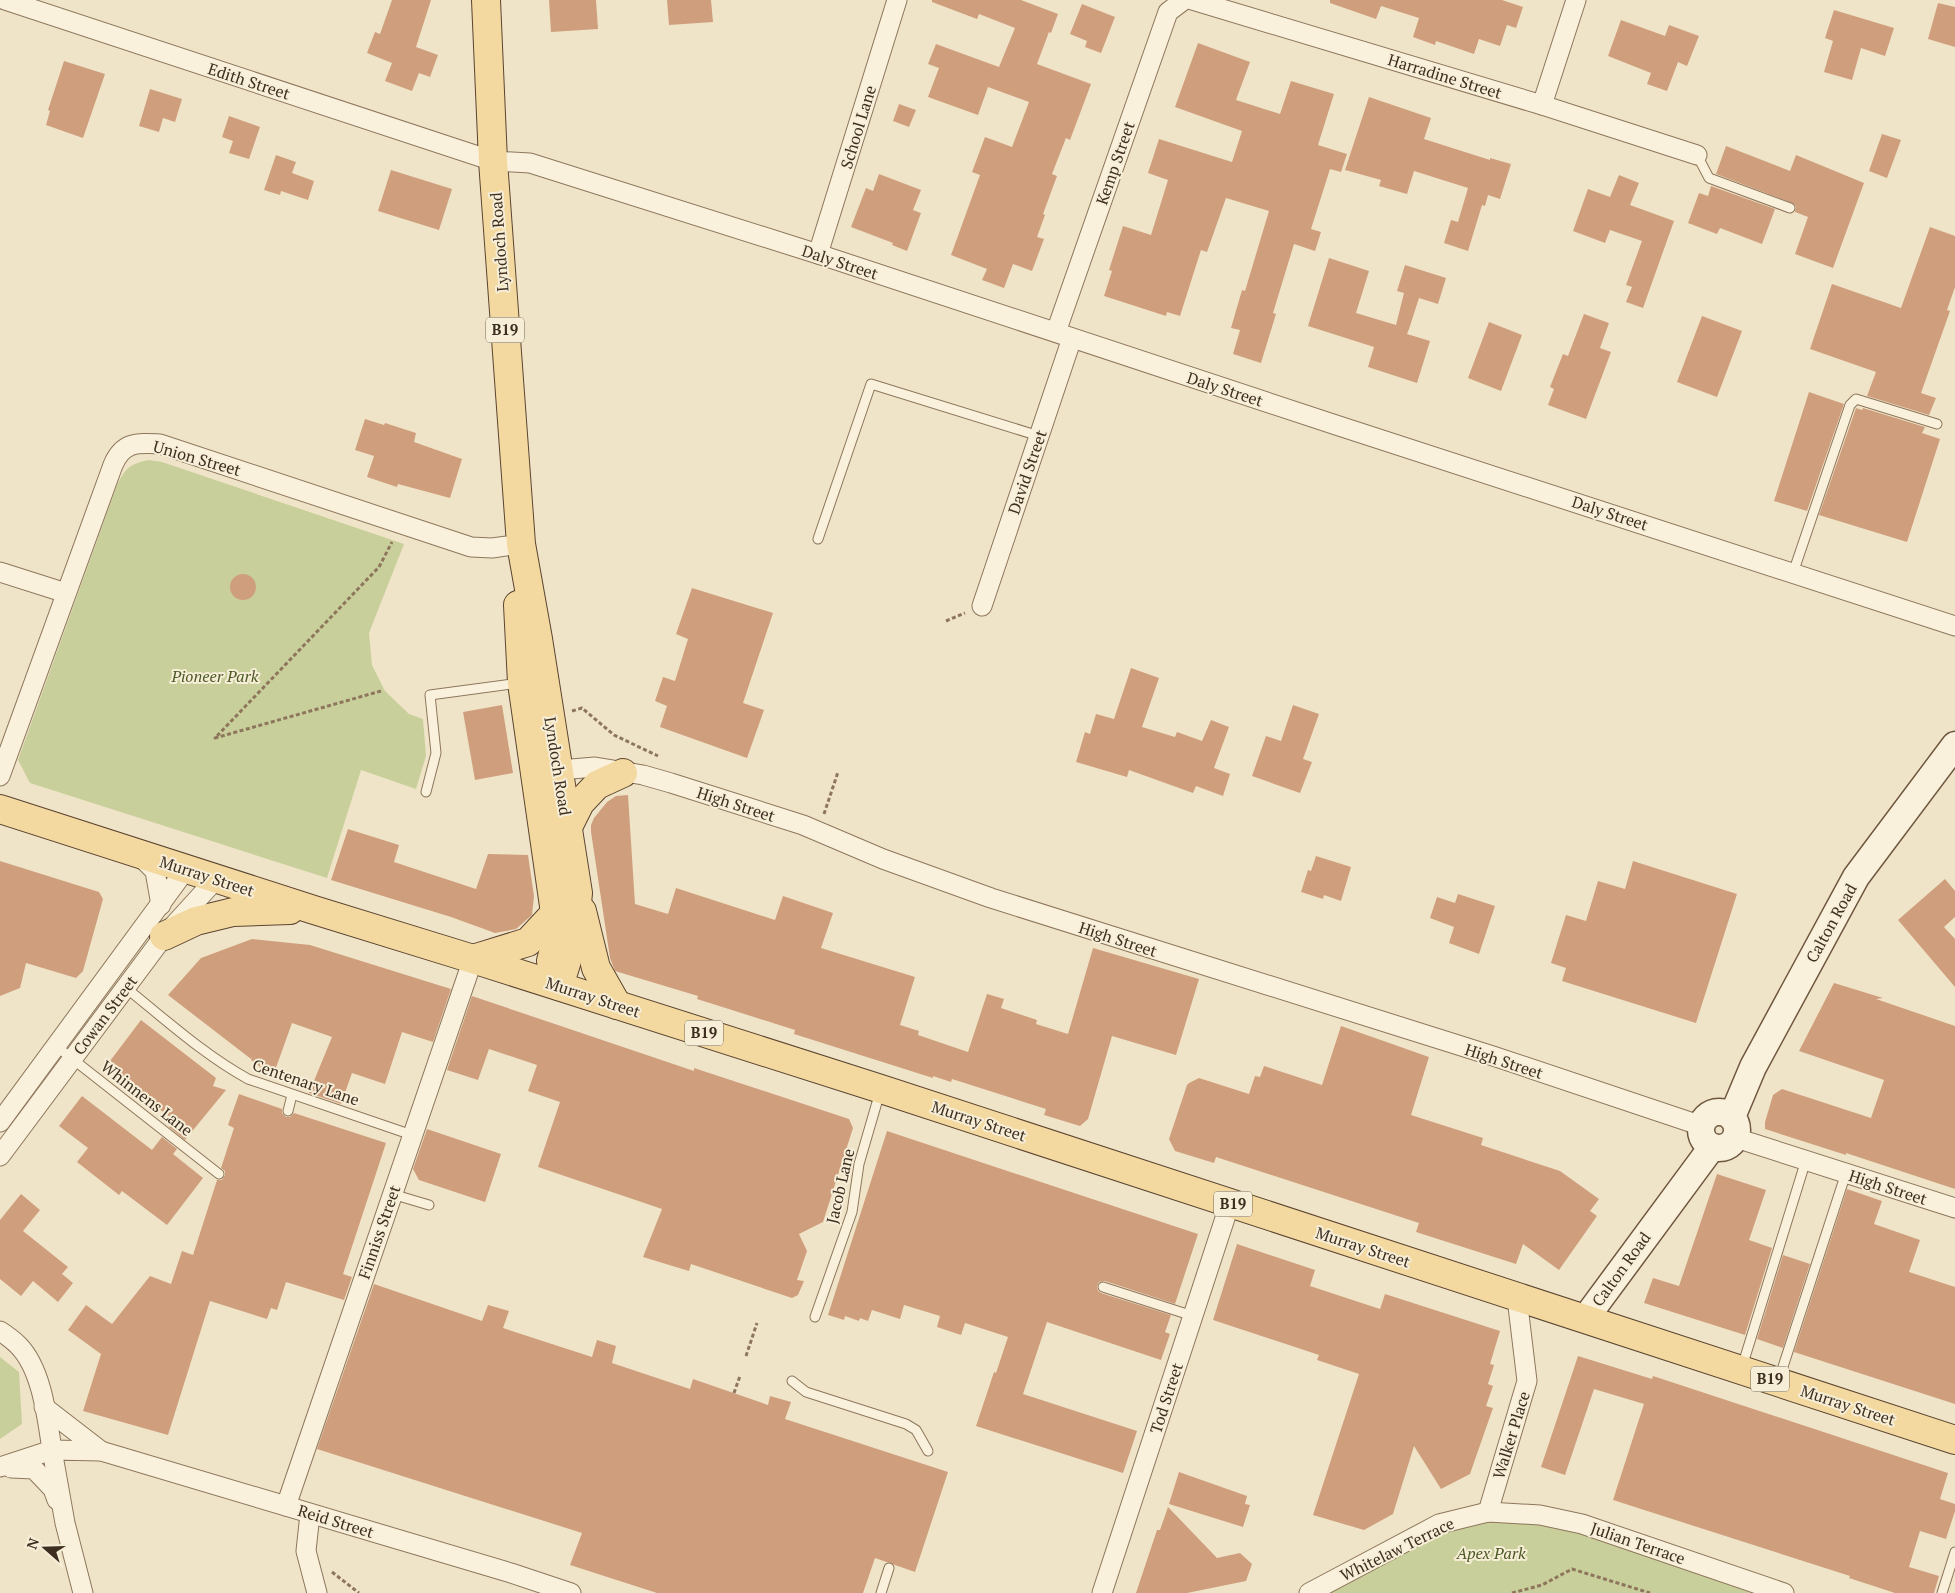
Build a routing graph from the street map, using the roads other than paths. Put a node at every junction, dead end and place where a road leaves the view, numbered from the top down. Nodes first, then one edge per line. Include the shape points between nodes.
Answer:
1 (5, 0) edge
2 (486, 0) edge
3 (897, 0) edge
4 (1184, 0) edge
5 (1192, 0) edge
6 (1576, 0) edge
7 (1542, 105) junction
8 (1697, 154) joint
9 (493, 162) junction
10 (1790, 208) dead end
11 (818, 254) junction
12 (1064, 335) junction
13 (1937, 424) dead end
14 (1039, 436) junction
15 (818, 539) dead end
16 (521, 544) junction
17 (0, 572) edge
18 (1793, 573) junction
19 (66, 593) junction
20 (982, 606) dead end
21 (1955, 626) edge
22 (522, 683) junction
23 (1955, 745) edge
24 (547, 771) junction
25 (623, 773) junction
26 (0, 776) edge
27 (426, 792) dead end
28 (0, 809) edge
29 (568, 827) junction
30 (137, 853) junction
31 (186, 869) junction
32 (216, 879) junction
33 (578, 893) junction
34 (161, 905) junction
35 (314, 910) junction
36 (556, 914) junction
37 (164, 936) junction
38 (473, 959) junction
39 (552, 984) junction
40 (126, 988) junction
41 (617, 1005) junction
42 (56, 1046) junction
43 (73, 1059) junction
44 (881, 1089) junction
45 (292, 1095) junction
46 (288, 1111) dead end
47 (0, 1122) edge
48 (1720, 1132) junction
49 (412, 1135) junction
50 (0, 1156) edge
51 (1806, 1160) junction
52 (1846, 1173) junction
53 (219, 1174) dead end
54 (392, 1194) junction
55 (1230, 1203) junction
56 (428, 1206) dead end
57 (1955, 1208) edge
58 (1103, 1287) dead end
59 (1517, 1298) junction
60 (1193, 1316) junction
61 (815, 1317) dead end
62 (1585, 1319) junction
63 (0, 1331) edge
64 (1741, 1370) junction
65 (792, 1381) dead end
66 (1778, 1382) junction
67 (44, 1407) junction
68 (1955, 1440) edge
69 (52, 1450) junction
70 (101, 1451) junction
71 (928, 1451) dead end
72 (0, 1468) edge
73 (286, 1506) junction
74 (1488, 1512) junction
75 (310, 1514) junction
76 (65, 1523) junction
77 (1955, 1552) edge
78 (889, 1568) dead end
79 (84, 1593) edge
80 (317, 1593) edge
81 (571, 1593) edge
82 (881, 1593) edge
83 (1102, 1593) edge
84 (1309, 1593) edge
85 (1784, 1593) edge
86 (1942, 1593) edge

1 - 9 street, Edith Street
2 - 9 main road, Lyndoch Road / B19
3 - 11 street, School Lane
4 - 12 street, Kemp Street via 1168,12
5 - 7 street, Harradine Street
6 - 7 street
7 - 8 street, Harradine Street
8 - 10 lane via 1709,178
9 - 11 street, Daly Street via 530,163
9 - 16 main road, Lyndoch Road / B19
11 - 12 street, Daly Street
12 - 14 street, David Street
12 - 18 street, Daly Street
13 - 18 lane via 1856,399 1850,405
14 - 15 lane via 870,384
14 - 20 street, David Street
16 - 19 street, Union Street via 471,547 166,446 143,442 132,444 117,455
16 - 22 main road, Lyndoch Road / B19 via 517,614
16 - 24 main road, Lyndoch Road / B19
17 - 19 street
18 - 21 street, Daly Street
19 - 26 street, Union Street
22 - 24 main road, Lyndoch Road / B19
22 - 27 lane via 430,695 436,753
23 - 48 main road, Calton Road via 1856,877
24 - 25 street, High Street via 595,767
24 - 29 main road, Lyndoch Road / B19
24 - 36 main road, Lyndoch Road / B19
25 - 29 main road via 597,785 580,803
25 - 48 street, High Street via 643,775 795,822 883,859 991,898 1492,1056
28 - 30 main road, Murray Street
29 - 33 main road, Lyndoch Road / B19
30 - 31 main road, Murray Street
30 - 34 street via 155,871
31 - 32 main road, Murray Street
31 - 34 street, Cowan Street
32 - 35 main road, Murray Street
32 - 37 street, Cowan Street
33 - 39 main road, Lyndoch Road / B19 via 576,925 566,965
33 - 41 main road, B19 via 596,968
34 - 42 street, Cowan Street
35 - 37 main road via 233,912 196,921
35 - 38 main road, Murray Street
36 - 38 main road via 528,942
36 - 39 main road, Lyndoch Road / B19
37 - 40 street, Cowan Street
38 - 39 main road, Murray Street
38 - 49 street, Finniss Street
39 - 41 main road, Murray Street / B19
40 - 43 street, Cowan Street
40 - 45 lane, Centenary Lane via 234,1071 266,1087
41 - 44 main road, Murray Street / B19
42 - 43 lane, Whinnens Lane
42 - 47 street, Cowan Street
43 - 50 street, Cowan Street
43 - 53 lane, Whinnens Lane
44 - 55 main road, Murray Street / B19
44 - 61 lane, Jacob Lane via 859,1164 852,1212
45 - 46 lane
45 - 49 lane, Centenary Lane
48 - 51 street, High Street
48 - 62 main road, Calton Road
49 - 54 street, Finniss Street
51 - 52 street, High Street
51 - 64 lane
52 - 57 street, High Street
52 - 66 lane
54 - 56 lane
54 - 73 street, Finniss Street
55 - 59 main road, Murray Street / B19
55 - 60 street, Tod Street
58 - 60 lane
59 - 62 main road, Murray Street / B19
59 - 74 street, Walker Place via 1527,1381
60 - 83 street, Tod Street
62 - 64 main road, Murray Street / B19
63 - 67 street via 29,1358
64 - 66 main road, Murray Street / B19
65 - 71 lane via 806,1392 906,1424 916,1430
66 - 68 main road, Murray Street / B19
67 - 69 street
67 - 70 street, Reid Street
69 - 70 street, Reid Street
69 - 72 street, Reid Street
69 - 76 street
70 - 73 street, Reid Street
72 - 76 street via 34,1469 53,1489
73 - 75 street, Reid Street
74 - 84 street, Whitelaw Terrace via 1439,1524
74 - 85 street, Julian Terrace via 1540,1515 1582,1524
75 - 80 street via 306,1551
75 - 81 street, Reid Street
76 - 79 street
77 - 86 lane
78 - 82 lane

